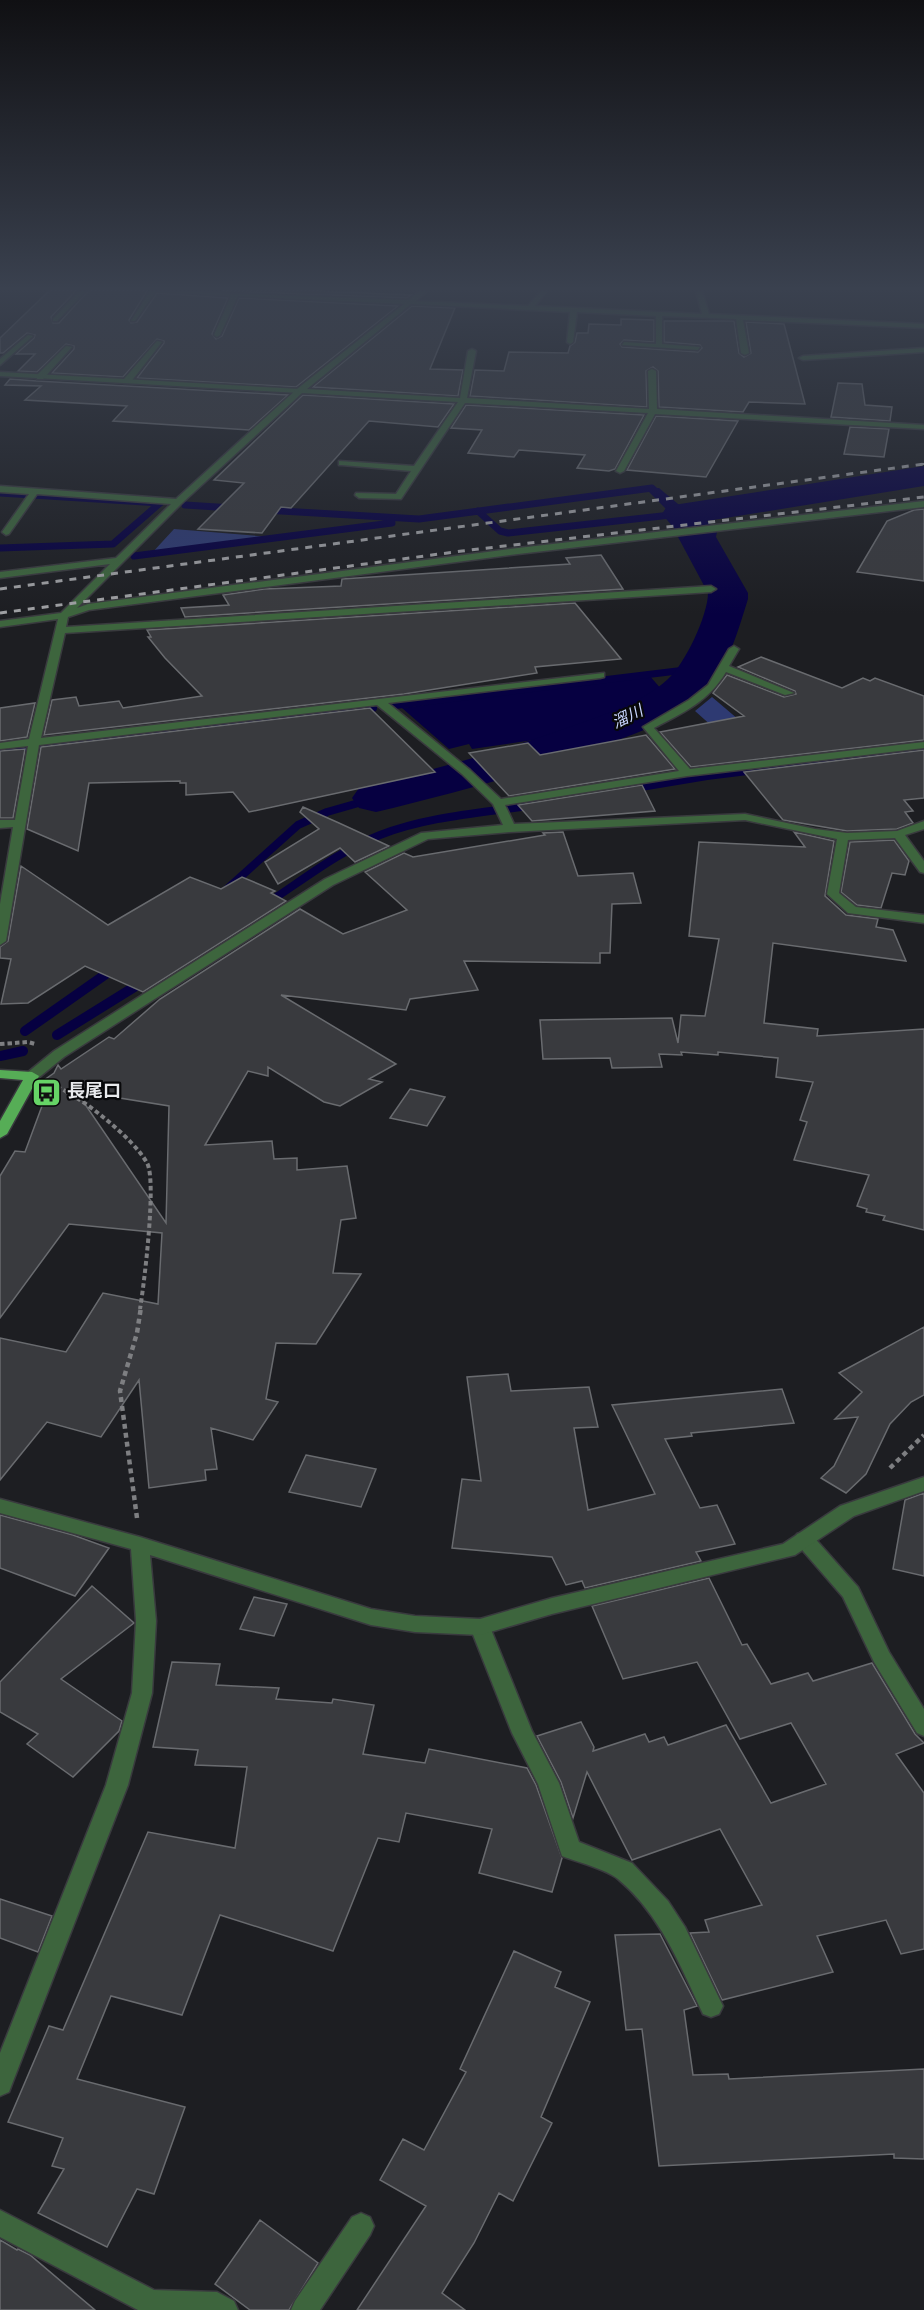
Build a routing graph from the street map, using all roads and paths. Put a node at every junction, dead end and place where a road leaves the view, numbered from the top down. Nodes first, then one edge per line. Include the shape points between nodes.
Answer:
1 (290, 399) edge
2 (443, 399) edge
3 (653, 399) edge
4 (463, 400) junction
5 (653, 411) junction
6 (924, 427) edge
7 (342, 463) dead end
8 (417, 469) junction
9 (620, 471) dead end
10 (0, 489) edge
11 (33, 494) junction
12 (359, 495) dead end
13 (178, 502) junction
14 (924, 504) edge
15 (6, 532) dead end
16 (122, 560) junction
17 (0, 575) edge
18 (711, 589) dead end
19 (64, 615) junction
20 (0, 624) edge
21 (60, 630) junction
22 (734, 649) dead end
23 (724, 668) junction
24 (600, 675) dead end
25 (789, 693) dead end
26 (381, 703) junction
27 (924, 745) edge
28 (0, 746) edge
29 (33, 746) junction
30 (687, 773) junction
31 (498, 803) junction
32 (21, 823) junction
33 (508, 823) junction
34 (0, 824) edge
35 (924, 825) edge
36 (897, 834) junction
37 (843, 836) junction
38 (924, 869) edge
39 (6, 873) edge
40 (924, 919) edge
41 (0, 940) edge
42 (0, 1044) edge
43 (38, 1045) dead end
44 (0, 1074) edge
45 (32, 1076) junction
46 (0, 1134) edge
47 (924, 1484) edge
48 (0, 1506) edge
49 (804, 1539) junction
50 (140, 1544) junction
51 (480, 1627) junction
52 (924, 1727) edge
53 (711, 2006) dead end
54 (0, 2084) edge
55 (0, 2223) edge
56 (361, 2226) dead end
57 (151, 2306) edge
58 (225, 2310) edge
59 (304, 2310) edge

1 - 13 street
2 - 4 street
3 - 5 street
4 - 5 street
4 - 8 street
5 - 6 street
5 - 9 street
7 - 8 street
8 - 12 street via 398,497
10 - 11 street
11 - 13 street
11 - 15 street
13 - 16 street
14 - 19 street via 88,607
16 - 17 street
16 - 19 street
18 - 21 street
19 - 20 street
19 - 21 street
21 - 29 street
22 - 23 street
23 - 25 street
23 - 30 street via 699,698 648,727
24 - 26 street
26 - 29 street
26 - 31 street
27 - 30 street
28 - 29 street
29 - 32 street
30 - 31 street
31 - 33 street
32 - 34 street
32 - 39 street
33 - 37 street via 744,817
33 - 45 street via 425,836 329,882 59,1054
35 - 36 street
36 - 37 street
36 - 38 street
37 - 40 street via 833,894 852,910
39 - 41 street
42 - 43 path
44 - 45 main road
45 - 46 main road
45 - 50 path via 73,1094 116,1128 148,1164 147,1260 137,1333 120,1391
47 - 49 street via 847,1511
48 - 50 street
49 - 51 street via 788,1550
49 - 52 street via 851,1592 881,1656
50 - 51 street via 371,1617
50 - 54 street via 146,1622 142,1694 117,1785
51 - 53 street via 522,1732 548,1783 570,1849 624,1870 660,1908 677,1934
55 - 57 street
56 - 59 street
57 - 58 street via 217,2305

